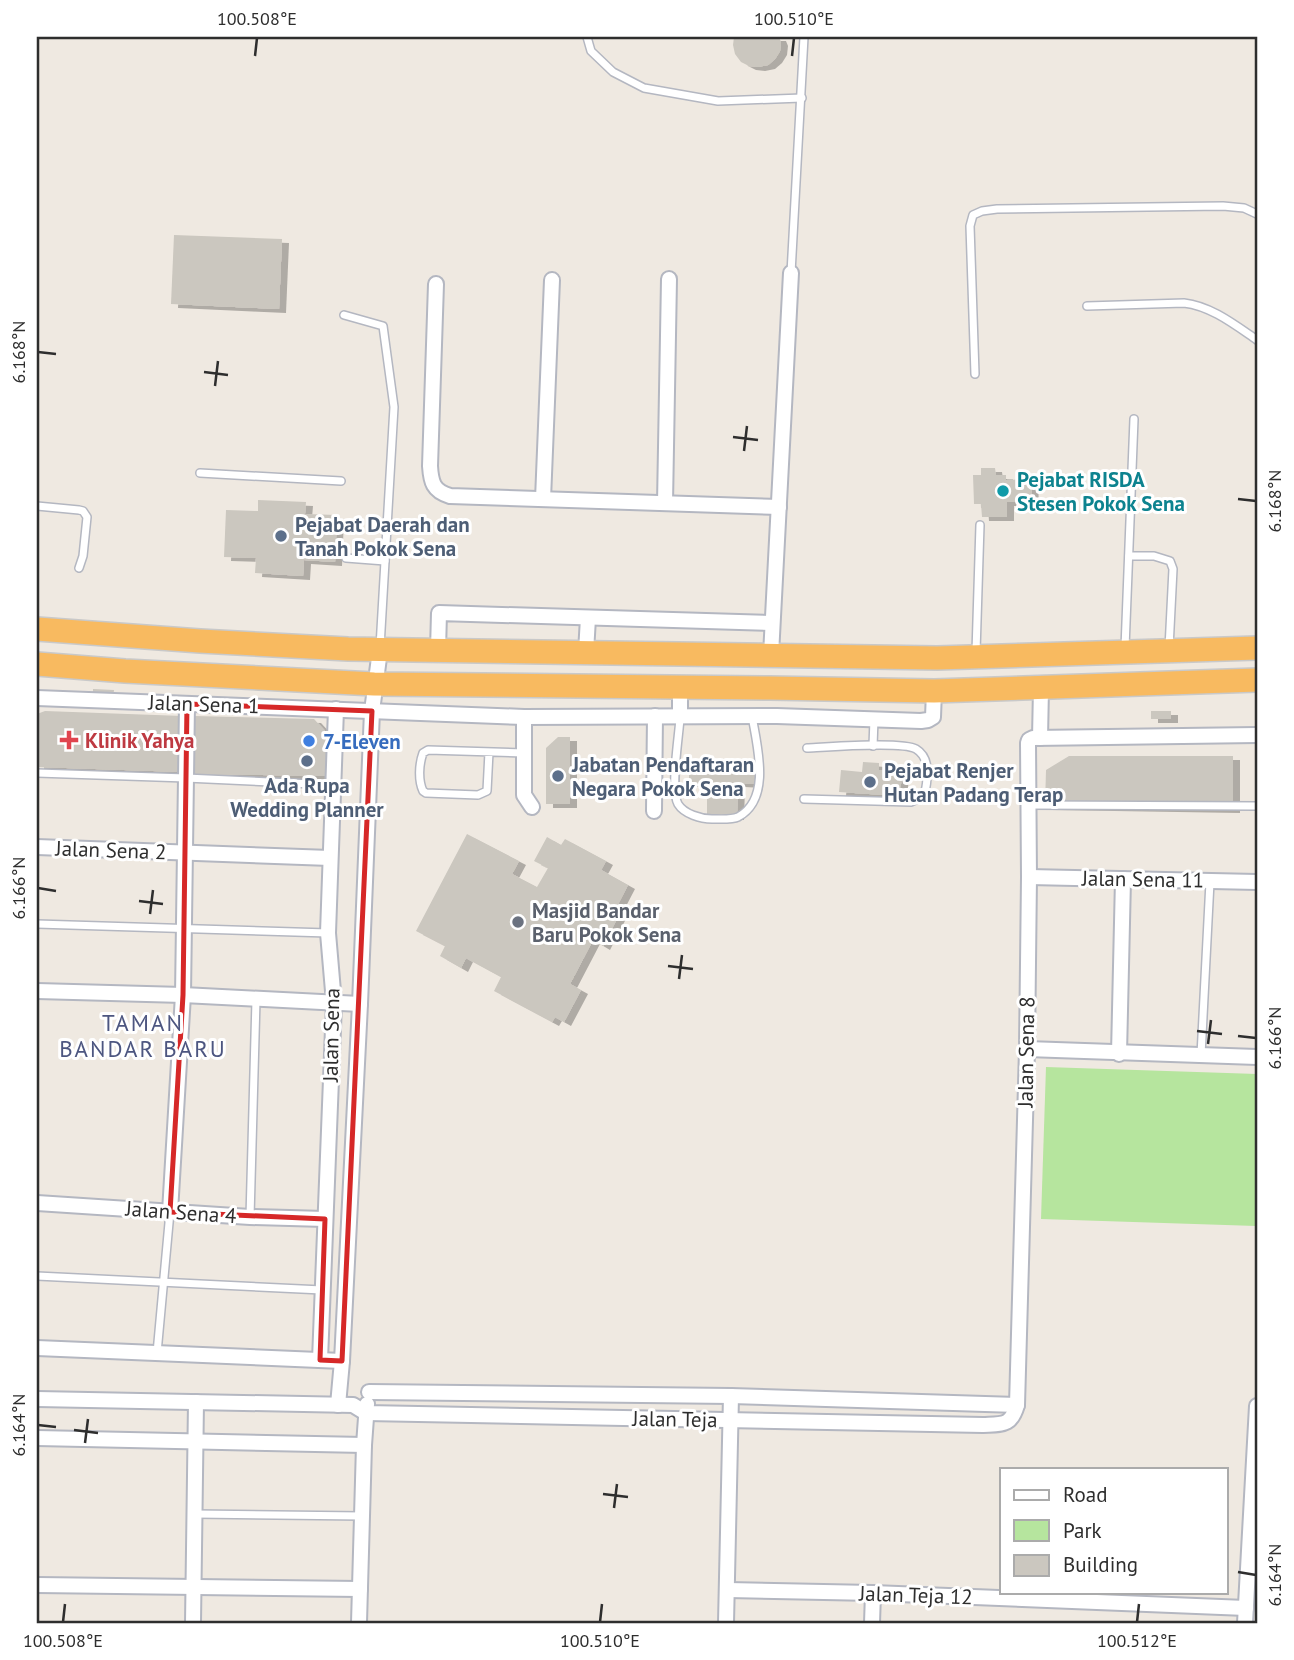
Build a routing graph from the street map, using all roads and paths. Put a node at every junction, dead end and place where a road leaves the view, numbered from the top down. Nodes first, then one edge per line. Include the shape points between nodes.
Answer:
1 (587, 37) edge
2 (804, 37) edge
3 (802, 98) junction
4 (1257, 214) edge
5 (791, 273) joint
6 (552, 279) dead end
7 (669, 279) dead end
8 (436, 284) dead end
9 (1087, 306) dead end
10 (344, 315) dead end
11 (1257, 340) edge
12 (975, 374) dead end
13 (1134, 419) dead end
14 (200, 473) dead end
15 (341, 481) dead end
16 (543, 499) junction
17 (665, 503) junction
18 (37, 506) edge
19 (779, 507) junction
20 (980, 525) dead end
21 (1129, 556) junction
22 (346, 558) dead end
23 (385, 561) junction
24 (79, 568) dead end
25 (589, 618) junction
26 (772, 623) junction
27 (37, 629) edge
28 (1257, 648) edge
29 (380, 650) junction
30 (438, 650) junction
31 (1169, 651) junction
32 (586, 652) junction
33 (1125, 652) junction
34 (771, 655) junction
35 (976, 656) junction
36 (37, 664) edge
37 (1257, 680) edge
38 (374, 684) junction
39 (680, 687) junction
40 (751, 687) junction
41 (1041, 688) junction
42 (934, 691) junction
43 (37, 698) edge
44 (187, 704) junction
45 (336, 709) junction
46 (372, 711) junction
47 (655, 716) junction
48 (752, 716) junction
49 (524, 717) junction
50 (680, 717) junction
51 (874, 719) junction
52 (1257, 735) edge
53 (1040, 738) junction
54 (873, 746) junction
55 (807, 748) dead end
56 (489, 752) junction
57 (524, 753) junction
58 (37, 774) edge
59 (186, 778) junction
60 (333, 785) junction
61 (804, 799) dead end
62 (1028, 805) junction
63 (1257, 806) edge
64 (532, 807) dead end
65 (654, 811) dead end
66 (37, 847) edge
67 (185, 853) junction
68 (330, 859) junction
69 (1029, 877) junction
70 (1123, 879) junction
71 (1210, 881) junction
72 (1257, 882) edge
73 (37, 924) edge
74 (183, 929) junction
75 (328, 933) junction
76 (37, 991) edge
77 (183, 995) junction
78 (256, 1000) junction
79 (334, 1003) junction
80 (360, 1004) junction
81 (1027, 1049) junction
82 (1119, 1054) junction
83 (1200, 1056) junction
84 (1257, 1058) edge
85 (37, 1203) edge
86 (170, 1212) junction
87 (250, 1217) junction
88 (324, 1219) junction
89 (37, 1276) edge
90 (163, 1283) junction
91 (323, 1290) junction
92 (37, 1348) edge
93 (157, 1353) junction
94 (320, 1360) junction
95 (342, 1361) junction
96 (369, 1392) junction
97 (731, 1396) junction
98 (37, 1399) edge
99 (196, 1402) junction
100 (345, 1405) junction
101 (1017, 1405) junction
102 (1257, 1406) edge
103 (366, 1413) junction
104 (1257, 1414) edge
105 (730, 1420) junction
106 (37, 1438) edge
107 (195, 1441) junction
108 (364, 1445) junction
109 (194, 1514) junction
110 (362, 1516) junction
111 (37, 1585) edge
112 (193, 1587) junction
113 (360, 1589) junction
114 (728, 1590) junction
115 (873, 1593) junction
116 (1240, 1613) edge
117 (193, 1623) edge
118 (359, 1623) edge
119 (726, 1623) edge
120 (872, 1623) edge

1 - 3 lane via 591,51 612,72 644,88 718,101
2 - 3 lane
3 - 5 lane
4 - 12 lane via 1223,206 997,209 973,215
5 - 19 street
6 - 16 street
7 - 17 street
8 - 16 street via 431,482 450,496
9 - 11 lane via 1195,304
10 - 23 lane via 383,326 394,407
13 - 21 lane
14 - 15 lane
16 - 17 street
17 - 19 street
18 - 24 lane via 86,514
19 - 26 street
20 - 35 lane
21 - 31 lane via 1170,561
21 - 33 lane
22 - 23 lane
23 - 29 lane
25 - 26 street
25 - 30 street via 439,612
25 - 32 street
26 - 34 street
27 - 29 highway
28 - 31 highway
29 - 30 highway
29 - 38 street
30 - 32 highway
31 - 33 highway
32 - 34 highway
33 - 35 highway
34 - 35 highway
36 - 38 highway
37 - 41 highway
38 - 39 highway
38 - 46 street
39 - 40 highway
39 - 50 street
40 - 42 highway
40 - 48 street
41 - 42 highway
41 - 53 street
42 - 51 street via 935,712 928,720
43 - 44 street, Jalan Sena 1
44 - 45 street, Jalan Sena 1
44 - 59 street, Jalan Sena 2
45 - 46 street, Jalan Sena 1
45 - 60 street, Jalan Sena
46 - 49 street, Jalan Sena 1
46 - 80 street
47 - 49 street, Jalan Sena 1
47 - 50 street, Jalan Sena 1
47 - 65 street
48 - 50 street
48 - 50 lane via 759,757 756,799 737,818 708,819 685,811 678,803
48 - 51 street
49 - 57 street
51 - 54 lane
52 - 53 street
53 - 62 street, Jalan Sena 8 via 1028,743
54 - 55 lane
54 - 61 lane via 907,747 924,756 927,776 922,798 911,802
56 - 56 lane via 428,750 423,753 422,791 483,794 487,791
56 - 57 lane
57 - 64 street via 524,795
58 - 59 lane
59 - 60 lane
59 - 67 street, Jalan Sena 2
60 - 68 street, Jalan Sena
62 - 63 lane
62 - 69 street, Jalan Sena 8
66 - 67 street, Jalan Sena 2
67 - 68 street, Jalan Sena 2
67 - 74 street, Jalan Sena 2
68 - 75 street, Jalan Sena
69 - 70 street, Jalan Sena 11
69 - 81 street, Jalan Sena 8
70 - 71 street, Jalan Sena 11
70 - 82 street
71 - 72 street, Jalan Sena 11
71 - 83 lane
73 - 74 lane
74 - 75 lane
74 - 77 street, Jalan Sena 2
75 - 79 street, Jalan Sena
76 - 77 street
77 - 78 street
77 - 86 street, Jalan Sena 2
78 - 79 street
78 - 87 lane
79 - 80 street
79 - 88 street, Jalan Sena
80 - 95 street
81 - 82 street
81 - 101 street, Jalan Sena 8
82 - 83 street
83 - 84 street
85 - 86 street, Jalan Sena 4
86 - 87 street, Jalan Sena 4
86 - 90 lane
87 - 88 street, Jalan Sena 4
88 - 91 street, Jalan Sena
89 - 90 lane
90 - 91 lane
90 - 93 lane
91 - 94 street, Jalan Sena
92 - 93 street
93 - 94 street
94 - 95 street
95 - 100 street
96 - 97 street, Jalan Teja
96 - 100 street
96 - 103 street
97 - 101 street, Jalan Teja
97 - 105 street
98 - 99 street
99 - 100 street
99 - 107 street
100 - 103 street
101 - 105 street, Jalan Teja via 1004,1424
102 - 104 street
103 - 105 street, Jalan Teja
103 - 108 street
104 - 116 street
105 - 114 street
106 - 107 street
107 - 108 street
107 - 109 street
108 - 110 street
109 - 110 lane
109 - 112 street
110 - 113 street
111 - 112 street
112 - 113 street
112 - 117 street
113 - 118 street
114 - 115 street, Jalan Teja 12
114 - 119 street
115 - 116 street, Jalan Teja 12
115 - 120 street

